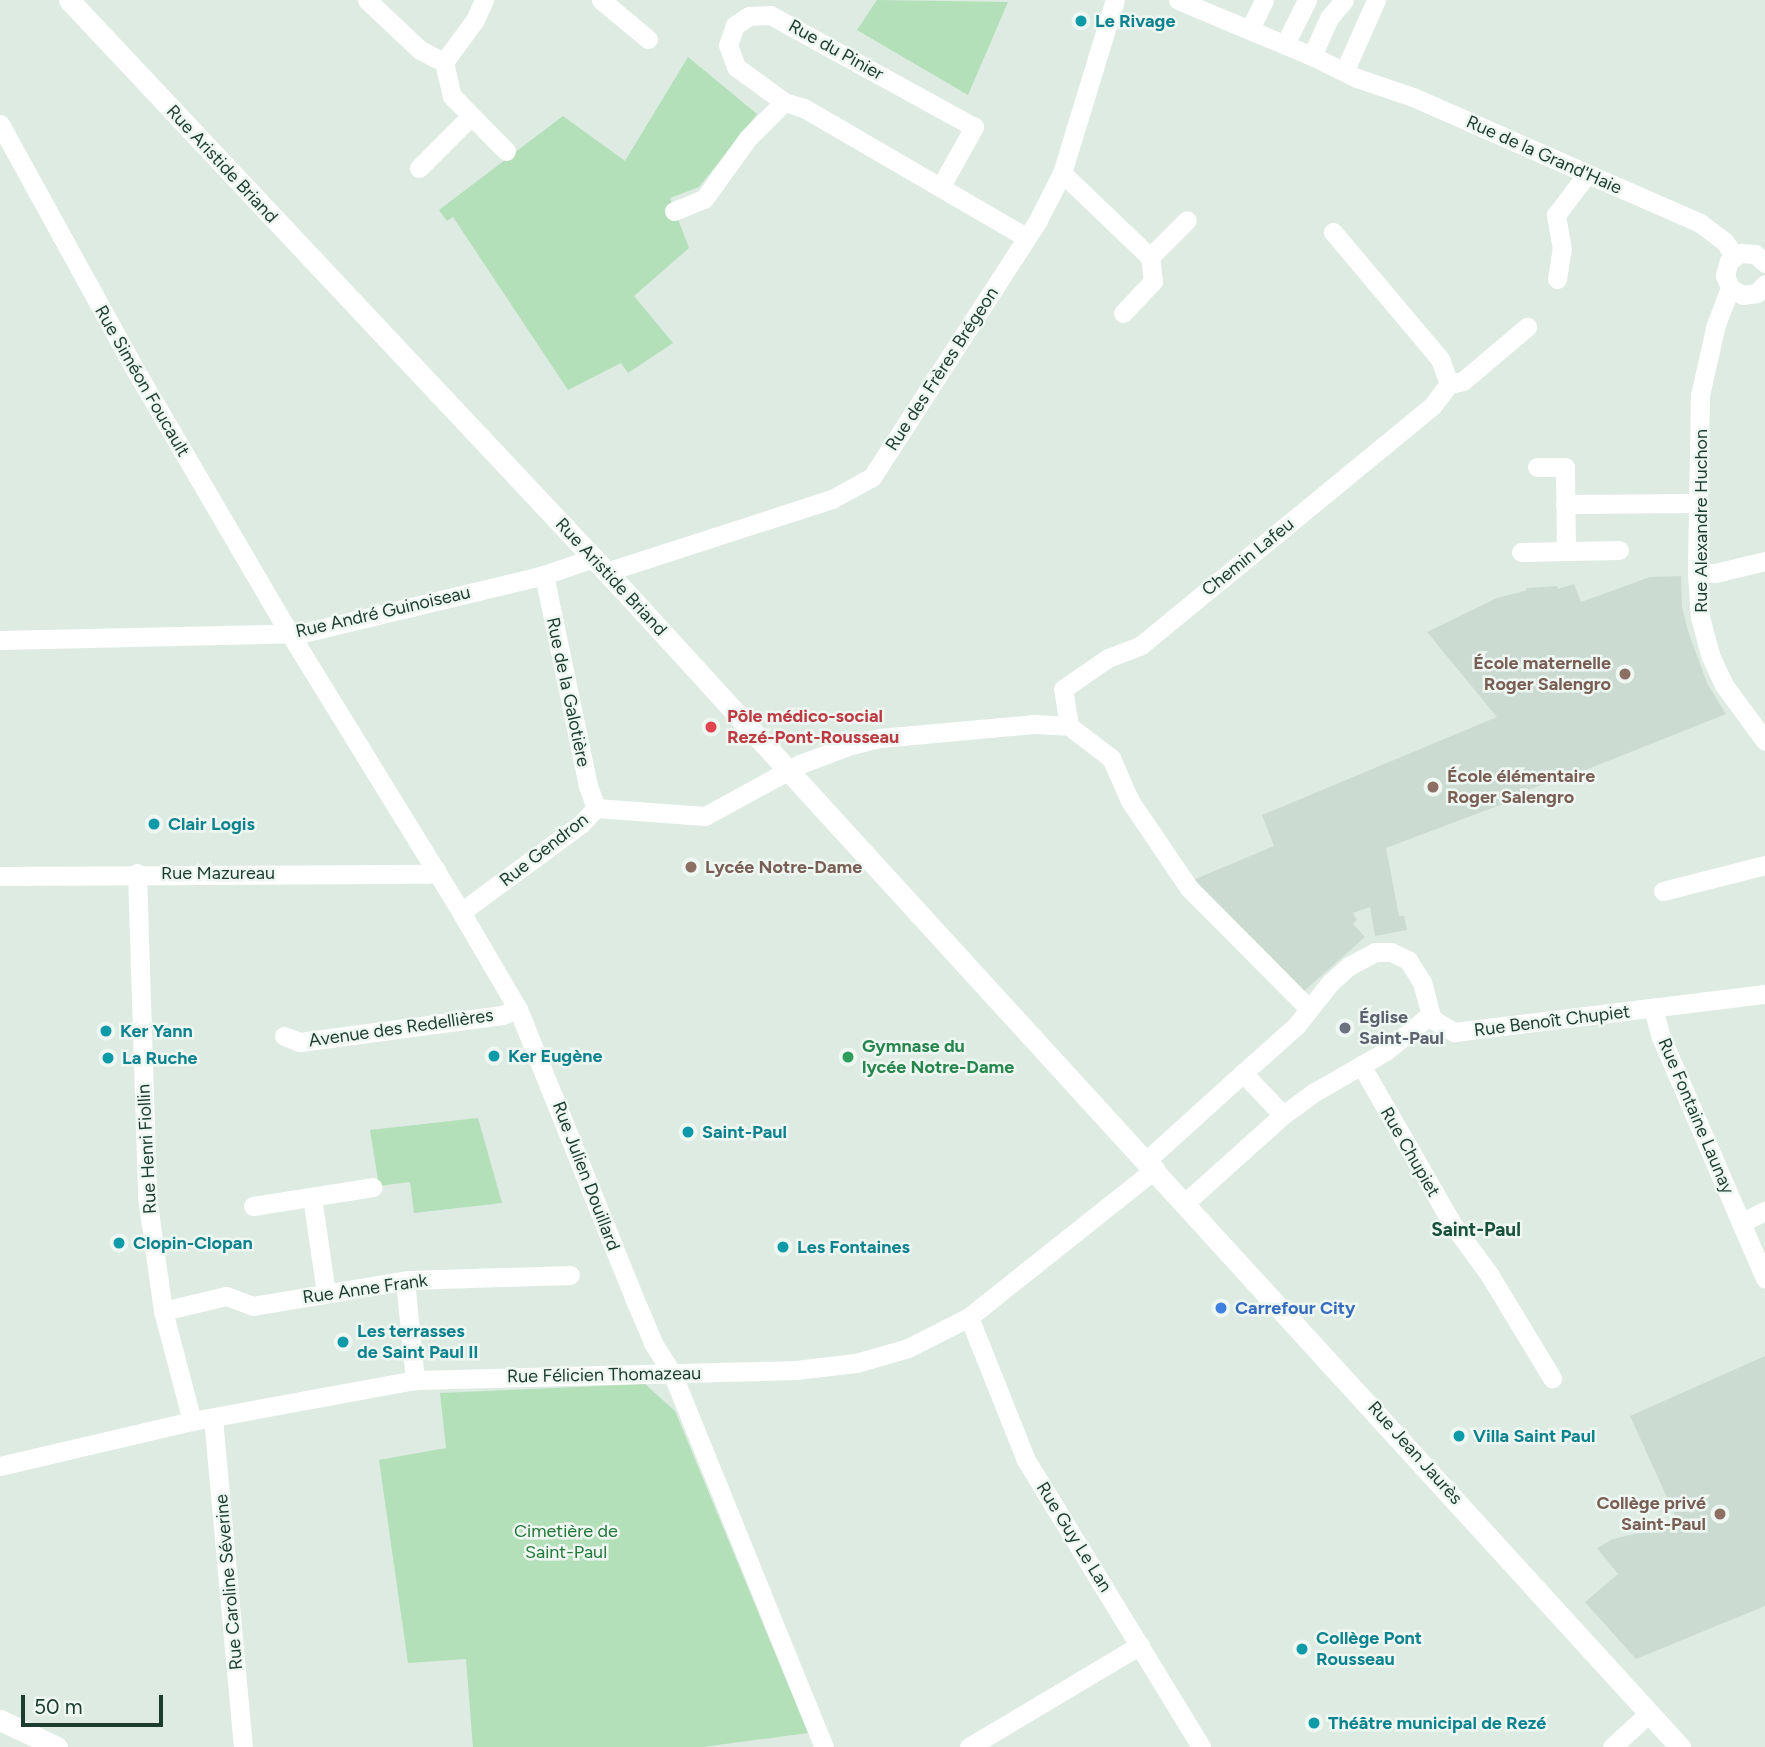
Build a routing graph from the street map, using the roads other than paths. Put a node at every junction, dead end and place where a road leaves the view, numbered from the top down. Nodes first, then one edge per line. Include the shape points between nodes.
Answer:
1 (69, 0) edge
2 (367, 0) edge
3 (484, 0) edge
4 (601, 0) edge
5 (1115, 0) edge
6 (1264, 0) edge
7 (1307, 0) edge
8 (1344, 0) edge
9 (1376, 0) edge
10 (1187, 2) edge
11 (1250, 29) junction
12 (648, 39) dead end
13 (1284, 44) junction
14 (1312, 55) junction
15 (444, 62) junction
16 (1345, 70) junction
17 (784, 102) junction
18 (470, 117) junction
19 (1, 127) edge
20 (506, 151) dead end
21 (419, 168) dead end
22 (1062, 173) junction
23 (1587, 174) junction
24 (940, 186) junction
25 (674, 211) dead end
26 (1186, 220) dead end
27 (1333, 232) dead end
28 (1026, 237) junction
29 (1734, 256) junction
30 (1150, 257) junction
31 (1765, 263) edge
32 (1557, 279) dead end
33 (1730, 288) junction
34 (1764, 289) edge
35 (1123, 313) dead end
36 (1527, 327) dead end
37 (1449, 384) junction
38 (1537, 467) dead end
39 (1699, 503) junction
40 (1565, 504) junction
41 (1619, 550) dead end
42 (1566, 551) junction
43 (1521, 552) dead end
44 (1765, 561) edge
45 (600, 565) junction
46 (1697, 573) junction
47 (544, 575) junction
48 (290, 634) junction
49 (0, 640) edge
50 (1069, 726) junction
51 (1765, 741) edge
52 (789, 770) junction
53 (597, 808) junction
54 (1765, 865) edge
55 (436, 870) junction
56 (137, 873) junction
57 (0, 876) edge
58 (1663, 891) dead end
59 (461, 912) junction
60 (1765, 994) edge
61 (1653, 1008) junction
62 (518, 1009) junction
63 (1309, 1009) junction
64 (1430, 1015) junction
65 (284, 1036) dead end
66 (1362, 1065) junction
67 (1243, 1073) junction
68 (1283, 1115) junction
69 (1151, 1165) junction
70 (373, 1187) dead end
71 (312, 1197) junction
72 (1185, 1203) junction
73 (253, 1206) dead end
74 (1765, 1211) edge
75 (1741, 1223) junction
76 (570, 1275) dead end
77 (1765, 1279) edge
78 (405, 1281) junction
79 (326, 1293) junction
80 (163, 1311) junction
81 (969, 1317) junction
82 (672, 1373) junction
83 (1552, 1378) dead end
84 (415, 1380) junction
85 (213, 1418) junction
86 (192, 1421) junction
87 (0, 1466) edge
88 (1140, 1645) junction
89 (1649, 1713) junction
90 (0, 1720) edge
91 (57, 1747) edge
92 (243, 1747) edge
93 (824, 1747) edge
94 (969, 1747) edge
95 (1201, 1747) edge
96 (1612, 1747) edge
97 (1680, 1747) edge

1 - 45 main road, Rue Aristide Briand
2 - 15 street via 420,50
3 - 15 street
4 - 12 street
5 - 22 street, Rue des Frères Brégeon
6 - 11 street
7 - 13 street
8 - 14 street
9 - 16 street
10 - 11 street, Rue de la Grand'Haie
11 - 13 street, Rue de la Grand'Haie
13 - 14 street, Rue de la Grand'Haie
14 - 16 street, Rue de la Grand'Haie
15 - 18 street via 452,96
16 - 23 street, Rue de la Grand'Haie
17 - 24 street, Rue du Pinier via 804,108
17 - 24 street, Rue du Pinier via 736,67 728,45 735,25 749,16 782,20 974,127
17 - 25 street via 748,138 704,199
18 - 20 street
18 - 21 street
19 - 48 street, Rue Siméon Foucault via 126,354
22 - 28 street, Rue des Frères Brégeon
22 - 30 street
23 - 29 street, Rue de la Grand'Haie via 1700,223 1725,242
23 - 32 street via 1556,215 1562,249
24 - 28 street, Rue du Pinier
26 - 30 street
27 - 37 street via 1440,359
28 - 45 street, Rue des Frères Brégeon via 873,477 832,499
29 - 31 street via 1748,252
29 - 33 street, Rue Alexandre Huchon via 1726,268
30 - 35 street via 1153,281
33 - 34 street via 1743,295
33 - 39 street, Rue Alexandre Huchon via 1716,324 1700,395
36 - 37 street, Chemin Lafeu via 1462,381
37 - 50 street, Chemin Lafeu via 1433,405 1140,646 1108,658 1063,689
38 - 40 street via 1565,467
39 - 40 street
39 - 46 street, Rue Alexandre Huchon
40 - 42 street
41 - 42 street
42 - 43 street
44 - 46 street
45 - 47 street, Rue André Guinoiseau
45 - 52 main road, Rue Aristide Briand
46 - 51 street, Rue Alexandre Huchon via 1700,617 1710,655 1730,694
47 - 48 street, Rue André Guinoiseau
47 - 53 street, Rue de la Galotière via 588,786
48 - 49 street, Rue André Guinoiseau
48 - 55 street, Rue Julien Douillard
50 - 52 street, Rue Gendron via 1033,724 880,738
50 - 63 street via 1111,758 1130,800 1189,888
52 - 53 street, Rue Gendron via 705,816
52 - 69 main road, Rue Aristide Briand
53 - 59 street, Rue Gendron
54 - 58 street
55 - 56 street, Rue Mazureau via 427,874
55 - 59 street, Rue Julien Douillard
56 - 57 street, Rue Mazureau
56 - 80 street, Rue Henri Fiollin via 147,1197
59 - 62 street, Rue Julien Douillard
60 - 61 street, Rue Benoît Chupiet
61 - 64 street, Rue Benoît Chupiet via 1462,1032 1440,1026
61 - 75 street, Rue Fontaine Launay via 1661,1037
62 - 65 street, Avenue des Redellières via 502,1015 300,1042
62 - 82 street, Rue Julien Douillard via 643,1319
63 - 64 street, Rue Félicien Thomazeau via 1349,966 1382,952 1408,960 1417,972
63 - 67 street, Rue Félicien Thomazeau
64 - 66 street
66 - 68 street
66 - 83 street, Rue Chupiet via 1453,1225 1489,1274
67 - 68 street
67 - 69 street, Rue Félicien Thomazeau
68 - 72 street
69 - 72 main road, Rue Jean Jaurès
69 - 81 street, Rue Félicien Thomazeau
70 - 71 street
71 - 73 street
71 - 79 street
72 - 89 main road, Rue Jean Jaurès
74 - 75 street
75 - 77 street, Rue Fontaine Launay
76 - 78 street, Rue Anne Frank
78 - 79 street, Rue Anne Frank
78 - 84 street
79 - 80 street, Rue Anne Frank via 253,1306 226,1296
80 - 86 street, Rue Henri Fiollin
81 - 82 street, Rue Félicien Thomazeau via 908,1348 856,1363 796,1370
81 - 88 street, Rue Guy Le Lan via 1026,1460
82 - 84 street, Rue Félicien Thomazeau
82 - 93 street, Rue Julien Douillard
84 - 85 street, Rue Félicien Thomazeau
85 - 86 street, Rue Félicien Thomazeau
85 - 92 street, Rue Caroline Séverine
86 - 87 street, Rue Félicien Thomazeau
88 - 94 street
88 - 95 street, Rue Guy Le Lan
89 - 96 street
89 - 97 main road, Rue Jean Jaurès
90 - 91 main road

